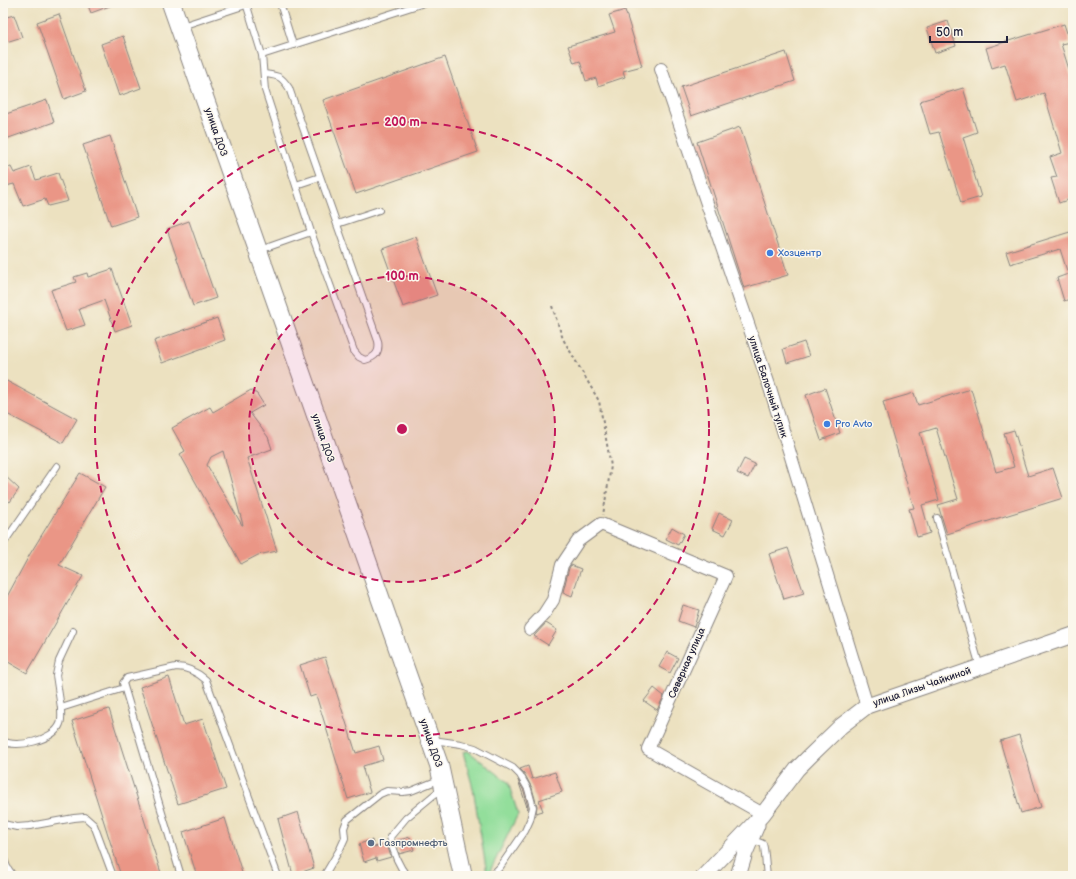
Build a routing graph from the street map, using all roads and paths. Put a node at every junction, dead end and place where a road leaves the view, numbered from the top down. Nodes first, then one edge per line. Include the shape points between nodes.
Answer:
1 (171, 3) edge
2 (280, 3) edge
3 (424, 3) edge
4 (248, 4) edge
5 (179, 27) junction
6 (293, 45) junction
7 (262, 55) junction
8 (661, 69) dead end
9 (265, 74) junction
10 (320, 177) junction
11 (296, 185) junction
12 (379, 210) dead end
13 (337, 224) junction
14 (312, 232) junction
15 (257, 251) junction
16 (552, 306) dead end
17 (57, 466) dead end
18 (937, 518) dead end
19 (601, 524) junction
20 (3, 544) edge
21 (530, 630) dead end
22 (73, 631) dead end
23 (1073, 635) edge
24 (980, 667) junction
25 (124, 688) junction
26 (867, 706) junction
27 (61, 708) junction
28 (430, 740) junction
29 (3, 741) edge
30 (443, 782) junction
31 (763, 814) junction
32 (3, 824) edge
33 (751, 839) junction
34 (3, 856) edge
35 (13, 876) edge
36 (113, 876) edge
37 (181, 876) edge
38 (278, 876) edge
39 (324, 876) edge
40 (407, 876) edge
41 (463, 876) edge
42 (491, 876) edge
43 (704, 876) edge
44 (738, 876) edge
45 (767, 876) edge

1 - 5 main road, улица ДОЗ
2 - 6 lane
3 - 6 lane
4 - 5 lane
4 - 7 lane
5 - 15 main road, улица ДОЗ
6 - 7 lane
7 - 9 lane
8 - 26 street, улица Балочный тупик via 770,388
9 - 10 lane via 278,76 289,88
9 - 11 lane via 265,90
10 - 11 lane
10 - 13 lane
11 - 14 lane
12 - 13 lane
13 - 14 lane via 378,341 377,353 365,360 354,351
14 - 15 lane
15 - 28 main road, улица ДОЗ
16 - 19 path via 563,339 599,401 611,466
17 - 20 lane
18 - 24 lane
19 - 21 street via 578,541 562,565 553,600
19 - 31 street, Северная улица via 726,576 648,749
22 - 27 lane via 56,675
23 - 24 street, улица Лизы Чайкиной
24 - 26 street, улица Лизы Чайкиной
25 - 27 lane
25 - 37 lane
25 - 38 lane via 123,683 127,678 176,667 182,667 206,680
26 - 31 street, улица Лизы Чайкиной via 841,726 797,769
27 - 29 lane via 60,725 46,737 20,745
28 - 30 main road, улица ДОЗ
28 - 42 lane via 474,748 513,768 528,789 533,807 530,820 500,867
30 - 39 lane via 411,791 387,791 347,820 344,828 345,838
30 - 40 lane via 390,837 399,867
30 - 41 main road, улица ДОЗ
31 - 33 street
31 - 43 street
32 - 36 lane via 17,827 84,818 94,825
33 - 44 street
33 - 45 lane via 765,848
34 - 35 lane

